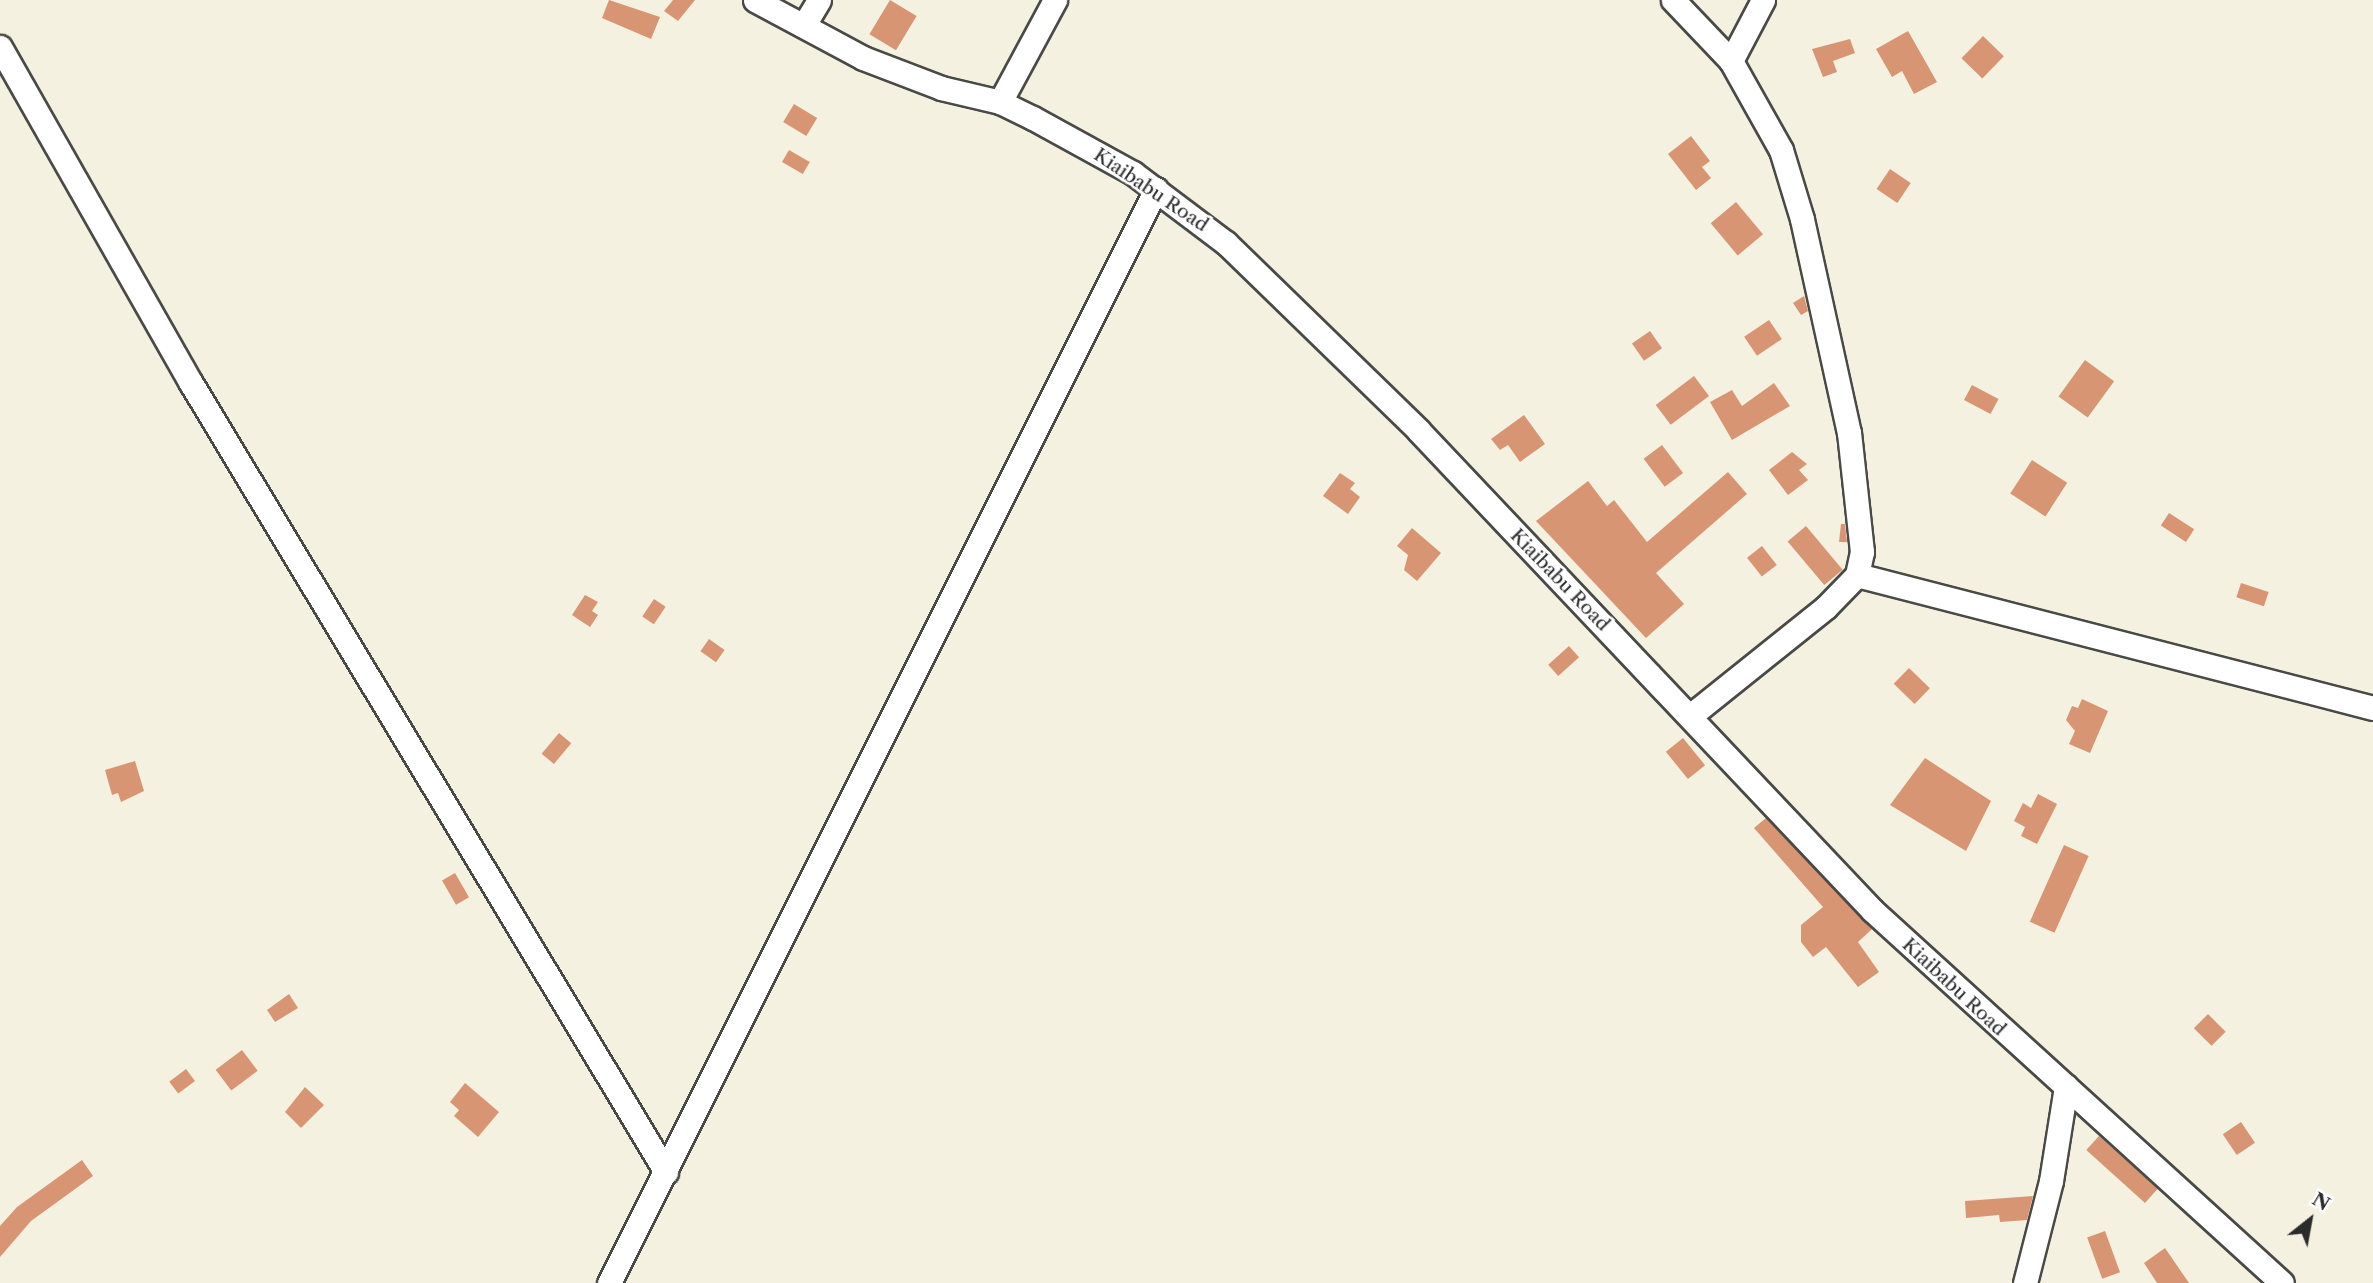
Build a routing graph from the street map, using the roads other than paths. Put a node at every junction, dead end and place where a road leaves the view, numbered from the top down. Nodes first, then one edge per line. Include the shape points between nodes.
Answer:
1 (754, 0) edge
2 (819, 0) edge
3 (1055, 0) edge
4 (1674, 0) edge
5 (1763, 0) edge
6 (804, 25) junction
7 (0, 47) edge
8 (1731, 61) junction
9 (1000, 102) junction
10 (1156, 189) junction
11 (1857, 575) junction
12 (2373, 708) edge
13 (1690, 716) junction
14 (2066, 1086) junction
15 (666, 1172) junction
16 (609, 1283) edge
17 (2025, 1283) edge
18 (2282, 1283) edge

1 - 6 street, Kiaibabu Road
2 - 6 street
3 - 9 street
4 - 8 street
5 - 8 street
6 - 9 street, Kiaibabu Road via 863,58 941,88
7 - 15 street via 219,430
8 - 11 street via 1781,150 1802,219 1856,477 1861,543
9 - 10 street, Kiaibabu Road via 1079,142
10 - 13 street, Kiaibabu Road via 1226,243 1338,349
10 - 15 street
11 - 12 street
11 - 13 street via 1785,642
13 - 14 street, Kiaibabu Road via 1872,910
14 - 17 street via 2051,1181
14 - 18 street, Kiaibabu Road
15 - 16 street

